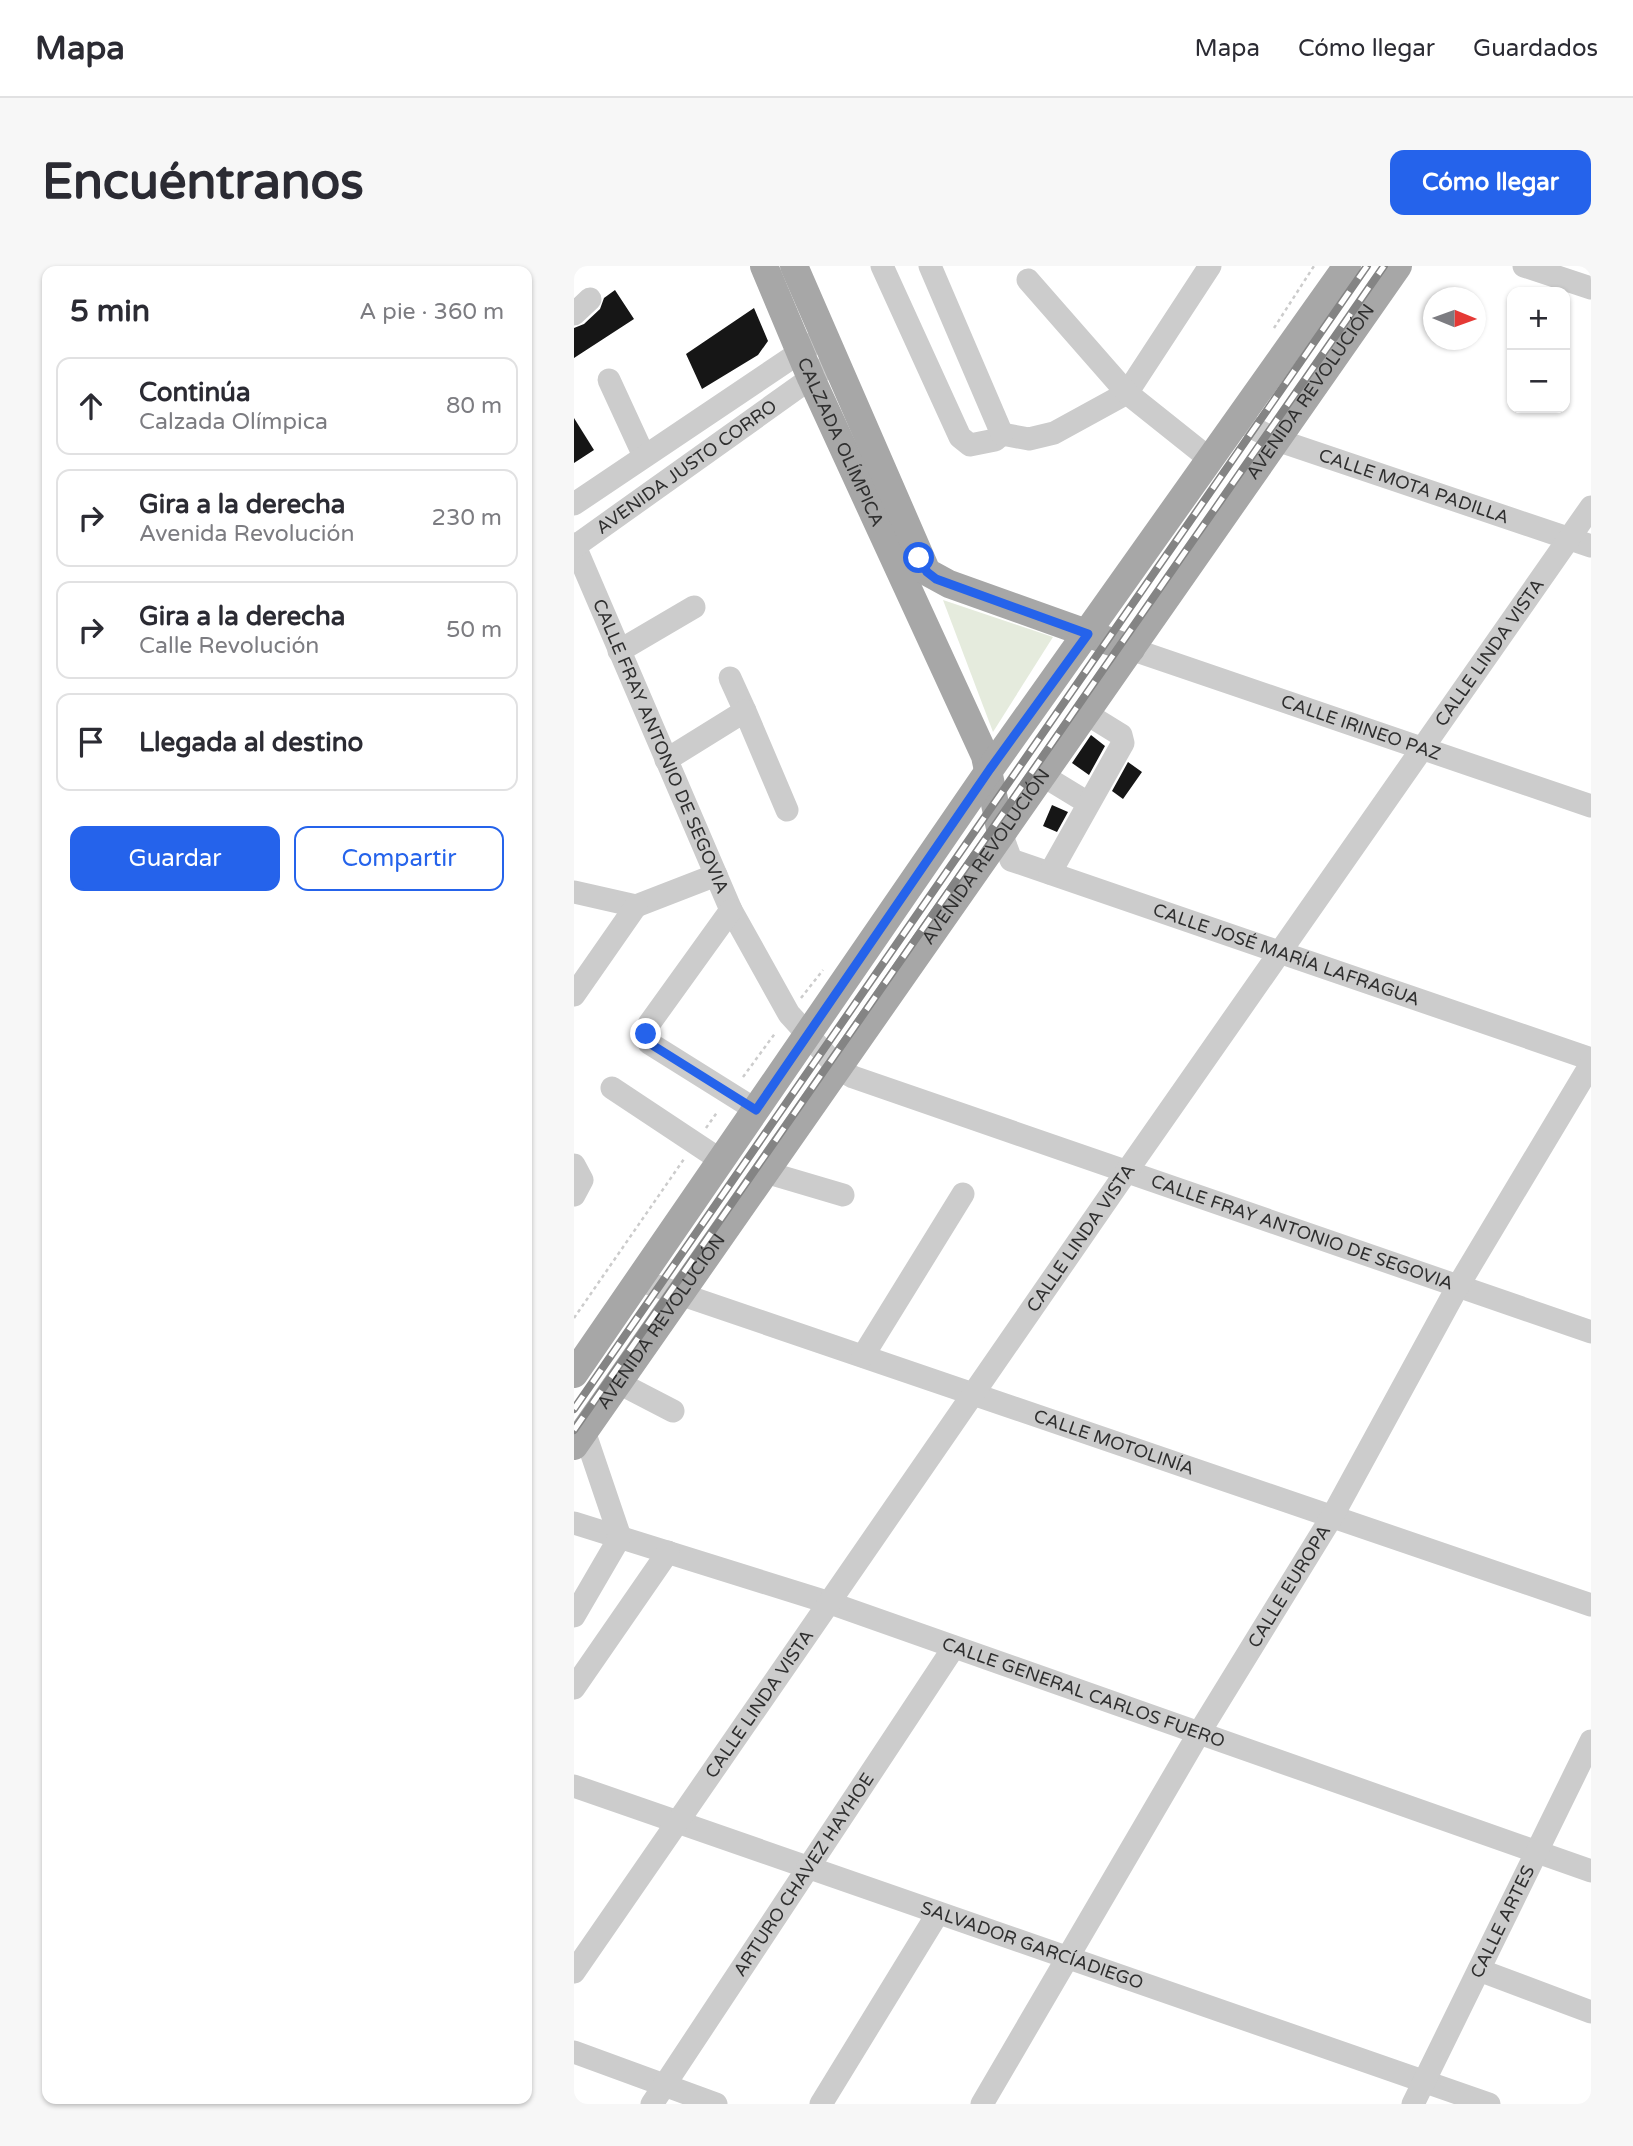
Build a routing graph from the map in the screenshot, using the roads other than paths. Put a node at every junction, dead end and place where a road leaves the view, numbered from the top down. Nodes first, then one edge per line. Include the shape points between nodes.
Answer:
1 (764, 266) edge
2 (794, 266) edge
3 (881, 266) edge
4 (930, 266) edge
5 (1210, 266) edge
6 (1347, 266) edge
7 (1398, 266) edge
8 (1524, 266) edge
9 (1028, 280) dead end
10 (1591, 288) edge
11 (829, 349) junction
12 (800, 351) junction
13 (811, 378) junction
14 (609, 380) dead end
15 (1127, 393) junction
16 (1239, 421) junction
17 (1002, 435) junction
18 (1277, 440) junction
19 (645, 456) junction
20 (1211, 460) junction
21 (574, 504) edge
22 (1591, 507) edge
23 (1580, 542) edge
24 (574, 546) edge
25 (694, 607) dead end
26 (1088, 634) junction
27 (1131, 649) junction
28 (619, 651) junction
29 (730, 678) dead end
30 (745, 711) junction
31 (1087, 714) junction
32 (1422, 748) junction
33 (666, 760) junction
34 (990, 769) junction
35 (1042, 775) junction
36 (1088, 803) junction
37 (1591, 806) edge
38 (787, 810) dead end
39 (1000, 833) junction
40 (1050, 873) junction
41 (716, 875) junction
42 (574, 892) edge
43 (636, 906) junction
44 (731, 910) junction
45 (1282, 953) junction
46 (574, 995) edge
47 (799, 1024) junction
48 (1591, 1062) edge
49 (839, 1069) junction
50 (612, 1088) dead end
51 (756, 1110) junction
52 (722, 1161) junction
53 (1127, 1171) junction
54 (765, 1172) junction
55 (963, 1194) dead end
56 (844, 1195) dead end
57 (639, 1280) junction
58 (1458, 1286) junction
59 (680, 1294) junction
60 (1591, 1332) edge
61 (863, 1356) junction
62 (574, 1374) edge
63 (617, 1382) junction
64 (975, 1394) junction
65 (673, 1411) dead end
66 (579, 1438) edge
67 (1333, 1515) junction
68 (574, 1523) edge
69 (620, 1537) junction
70 (668, 1552) junction
71 (830, 1603) junction
72 (1591, 1605) edge
73 (574, 1616) edge
74 (954, 1647) junction
75 (574, 1688) edge
76 (1199, 1733) junction
77 (1591, 1741) edge
78 (574, 1786) edge
79 (678, 1821) junction
80 (1536, 1853) junction
81 (808, 1868) junction
82 (1591, 1871) edge
83 (938, 1913) junction
84 (1067, 1959) junction
85 (1479, 1970) junction
86 (574, 1972) edge
87 (1591, 2012) edge
88 (574, 2052) edge
89 (1424, 2082) junction
90 (658, 2095) edge
91 (716, 2104) edge
92 (821, 2104) edge
93 (982, 2104) edge
94 (1413, 2104) edge
95 (1489, 2104) edge

1 - 12 main road, CALZADA OLÍMPICA
2 - 11 main road, CALZADA OLÍMPICA
3 - 17 street via 963,442 970,445
4 - 17 street
5 - 15 street
6 - 16 main road
7 - 18 main road, AVENIDA REVOLUCIÓN
8 - 10 street
9 - 15 street
11 - 12 street, AVENIDA JUSTO CORRO
11 - 13 street, AVENIDA JUSTO CORRO
11 - 26 main road, CALZADA OLÍMPICA via 927,572
12 - 13 main road, CALZADA OLÍMPICA
12 - 19 street, AVENIDA JUSTO CORRO
13 - 24 street, AVENIDA JUSTO CORRO
13 - 34 main road, CALZADA OLÍMPICA
14 - 19 street
15 - 17 street via 1054,433 1029,439
15 - 20 street
16 - 18 street, CALLE MOTA PADILLA
16 - 20 main road
18 - 23 street, CALLE MOTA PADILLA
18 - 27 main road, AVENIDA REVOLUCIÓN
19 - 21 street, AVENIDA JUSTO CORRO
20 - 26 main road
22 - 23 street, CALLE LINDA VISTA
23 - 32 street, CALLE LINDA VISTA
24 - 28 street, CALLE FRAY ANTONIO DE SEGOVIA
25 - 28 street
26 - 27 main road, CALZADA OLÍMPICA
26 - 34 main road
27 - 31 main road, AVENIDA REVOLUCIÓN
27 - 32 street, CALLE IRINEO PAZ
28 - 33 street, CALLE FRAY ANTONIO DE SEGOVIA
29 - 30 street
30 - 33 street
30 - 38 street
31 - 35 main road, AVENIDA REVOLUCIÓN
31 - 36 street via 1124,740
32 - 37 street, CALLE IRINEO PAZ
32 - 45 street, CALLE LINDA VISTA
33 - 41 street, CALLE FRAY ANTONIO DE SEGOVIA
34 - 39 main road, CALZADA OLÍMPICA
34 - 47 main road
35 - 36 street
35 - 39 main road, AVENIDA REVOLUCIÓN
36 - 40 street
39 - 40 street, CALLE JOSÉ MARÍA LAFRAGUA via 1011,860
39 - 49 main road, AVENIDA REVOLUCIÓN
40 - 45 street, CALLE JOSÉ MARÍA LAFRAGUA
41 - 43 street
41 - 44 street, CALLE FRAY ANTONIO DE SEGOVIA
42 - 43 street
43 - 46 street
44 - 47 street, CALLE FRAY ANTONIO DE SEGOVIA
44 - 51 street, CALLE FRAY ANTONIO DE SEGOVIA via 646,1034 649,1043
45 - 48 street, CALLE JOSÉ MARÍA LAFRAGUA
45 - 53 street, CALLE LINDA VISTA
47 - 49 street, CALLE FRAY ANTONIO DE SEGOVIA
47 - 51 main road
48 - 58 street, CALLE EUROPA
49 - 53 street, CALLE FRAY ANTONIO DE SEGOVIA
49 - 54 main road, AVENIDA REVOLUCIÓN
50 - 52 street
51 - 52 main road
52 - 57 main road
53 - 58 street, CALLE FRAY ANTONIO DE SEGOVIA
53 - 64 street, CALLE LINDA VISTA
54 - 56 street
54 - 59 main road, AVENIDA REVOLUCIÓN
55 - 61 street
57 - 59 street, CALLE MOTOLINÍA
57 - 62 main road
58 - 60 street, CALLE FRAY ANTONIO DE SEGOVIA
58 - 67 street, CALLE EUROPA
59 - 61 street, CALLE MOTOLINÍA
59 - 63 main road, AVENIDA REVOLUCIÓN
61 - 64 street, CALLE MOTOLINÍA
63 - 65 street
63 - 66 main road, AVENIDA REVOLUCIÓN
64 - 67 street, CALLE MOTOLINÍA
64 - 71 street, CALLE LINDA VISTA
66 - 69 street
67 - 72 street, CALLE MOTOLINÍA
67 - 76 street, CALLE EUROPA
68 - 69 street, CALLE GENERAL CARLOS FUERO
69 - 70 street, CALLE GENERAL CARLOS FUERO
69 - 73 street
70 - 71 street, CALLE GENERAL CARLOS FUERO
70 - 75 street
71 - 74 street, CALLE GENERAL CARLOS FUERO
71 - 79 street, CALLE LINDA VISTA
74 - 76 street, CALLE GENERAL CARLOS FUERO
74 - 81 street, ARTURO CHAVEZ HAYHOE
76 - 80 street, CALLE GENERAL CARLOS FUERO
76 - 84 street, CALLE EUROPA
77 - 80 street, CALLE ARTES
78 - 79 street, SALVADOR GARCÍADIEGO
79 - 81 street, SALVADOR GARCÍADIEGO
79 - 86 street, CALLE LINDA VISTA
80 - 82 street, CALLE GENERAL CARLOS FUERO
80 - 85 street, CALLE ARTES
81 - 83 street, SALVADOR GARCÍADIEGO
81 - 90 street, ARTURO CHAVEZ HAYHOE
83 - 84 street, SALVADOR GARCÍADIEGO
83 - 92 street
84 - 89 street, SALVADOR GARCÍADIEGO
84 - 93 street, CALLE EUROPA
85 - 87 street
85 - 89 street, CALLE ARTES
88 - 90 street
89 - 94 street, CALLE ARTES
89 - 95 street, SALVADOR GARCÍADIEGO
90 - 91 street

